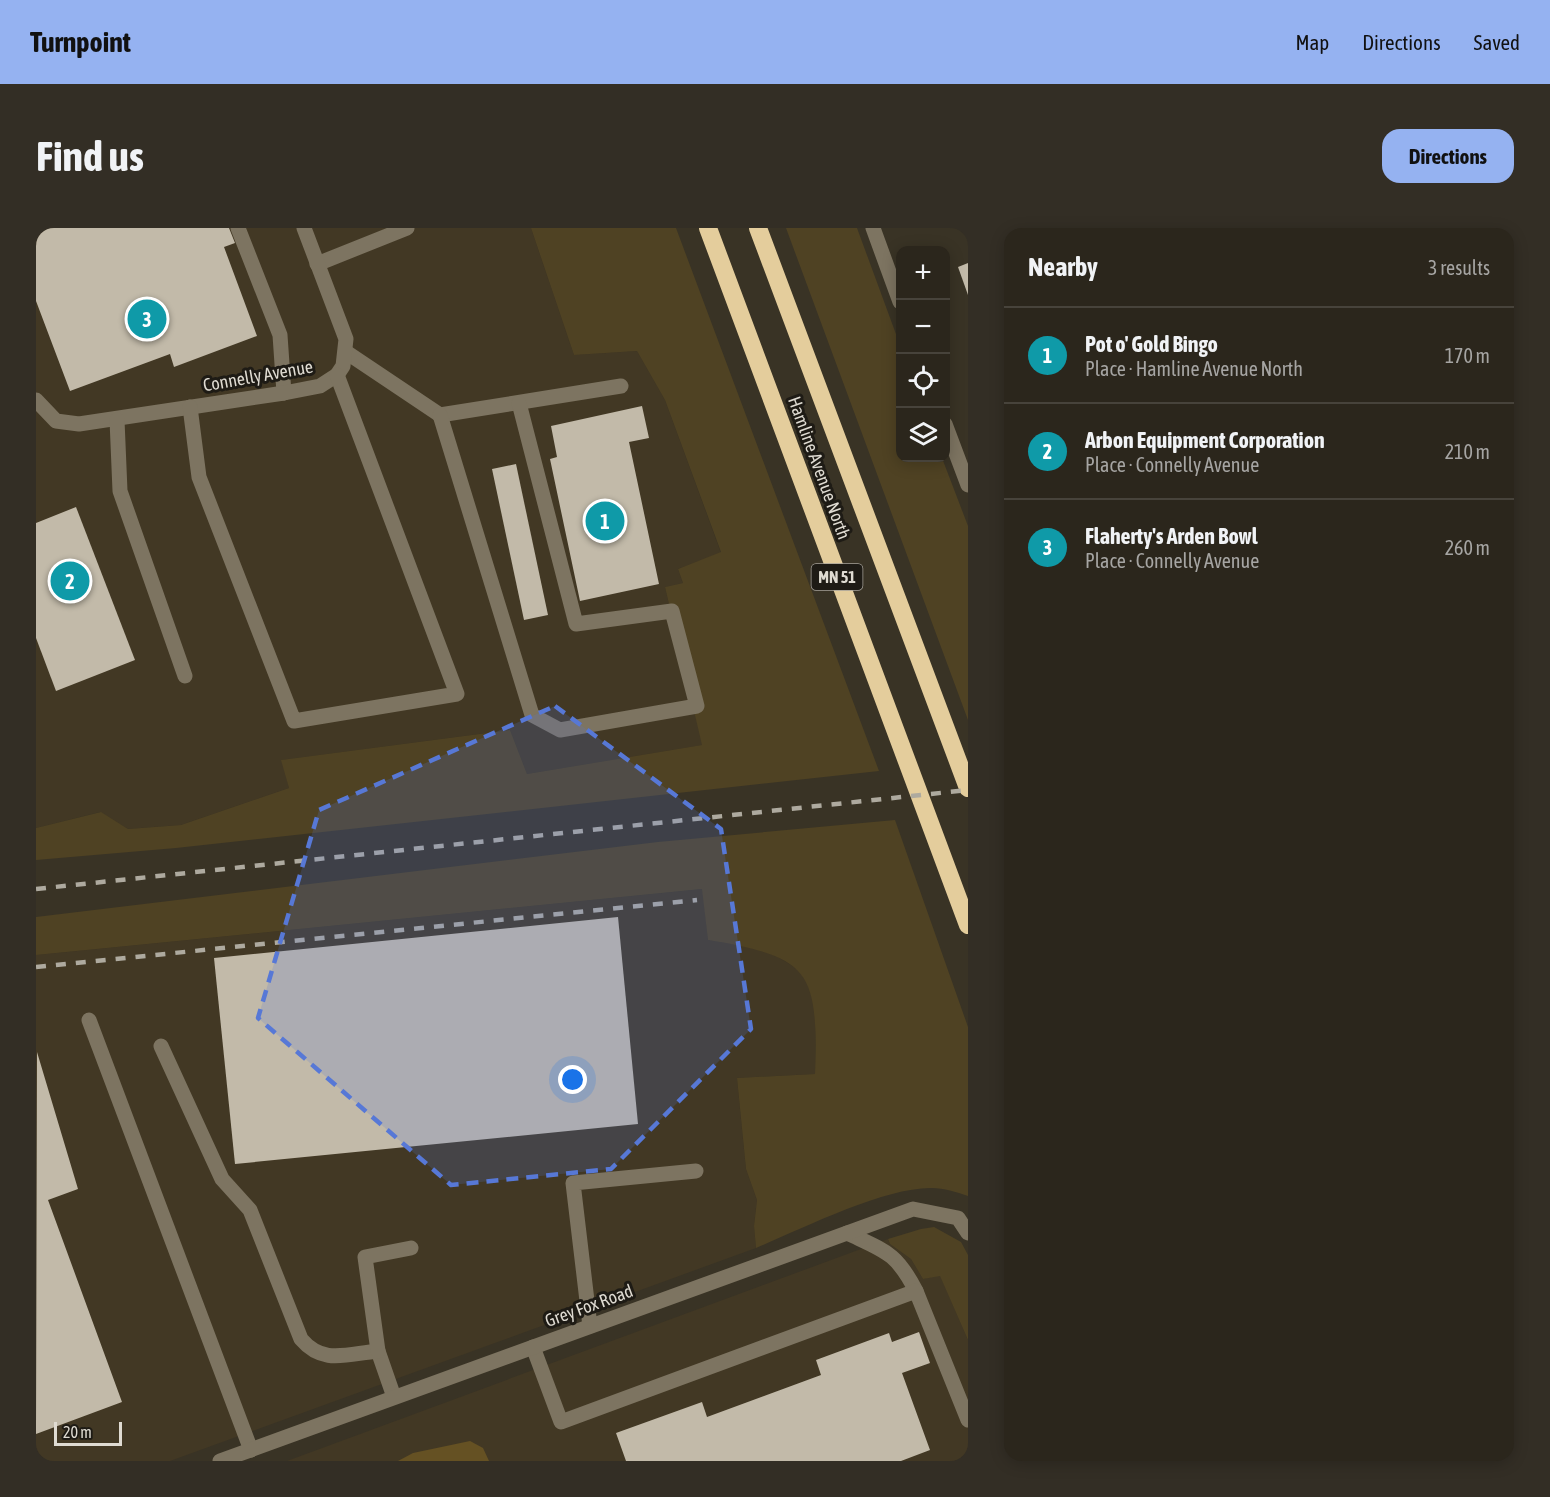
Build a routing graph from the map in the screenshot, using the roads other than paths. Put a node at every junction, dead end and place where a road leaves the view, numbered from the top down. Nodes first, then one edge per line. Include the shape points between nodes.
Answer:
1 (238, 228) edge
2 (304, 228) edge
3 (407, 228) edge
4 (708, 228) edge
5 (758, 228) edge
6 (873, 228) edge
7 (317, 264) junction
8 (899, 300) edge
9 (346, 352) junction
10 (337, 375) junction
11 (621, 386) dead end
12 (284, 393) junction
13 (36, 400) edge
14 (519, 403) junction
15 (190, 407) junction
16 (440, 415) junction
17 (117, 420) junction
18 (950, 437) edge
19 (968, 485) edge
20 (185, 676) dead end
21 (968, 788) edge
22 (968, 925) edge
23 (89, 1020) dead end
24 (161, 1046) dead end
25 (696, 1171) dead end
26 (847, 1233) junction
27 (968, 1233) edge
28 (411, 1248) dead end
29 (916, 1291) junction
30 (590, 1326) junction
31 (533, 1347) junction
32 (378, 1351) junction
33 (394, 1397) junction
34 (968, 1420) edge
35 (245, 1455) edge
36 (220, 1461) edge

1 - 12 street via 280,335
2 - 7 street
3 - 7 street
4 - 22 highway, Hamline Avenue North / MN 51
5 - 21 highway, Hamline Avenue North / MN 51
6 - 8 street
7 - 9 street via 345,339
9 - 10 street, Connelly Avenue
9 - 16 street
10 - 12 street, Connelly Avenue via 320,386
10 - 15 street via 457,694 294,720 199,477
11 - 14 street
12 - 15 street, Connelly Avenue
13 - 17 street, Connelly Avenue via 56,421 68,424
14 - 16 street
14 - 16 street via 576,624 672,611 696,706 560,730 532,715
15 - 17 street, Connelly Avenue
17 - 20 street via 120,491
18 - 19 street
23 - 35 street
24 - 32 street via 222,1179 250,1210 301,1338 316,1354 326,1356
25 - 30 street via 573,1183
26 - 27 street, Grey Fox Road via 913,1209 957,1218
26 - 29 street via 885,1251 903,1266
26 - 30 street, Grey Fox Road
28 - 32 street via 365,1257
29 - 31 street via 561,1422
29 - 34 street
30 - 31 street, Grey Fox Road
31 - 33 street, Grey Fox Road
32 - 33 street
33 - 35 street, Grey Fox Road
35 - 36 street, Grey Fox Road

